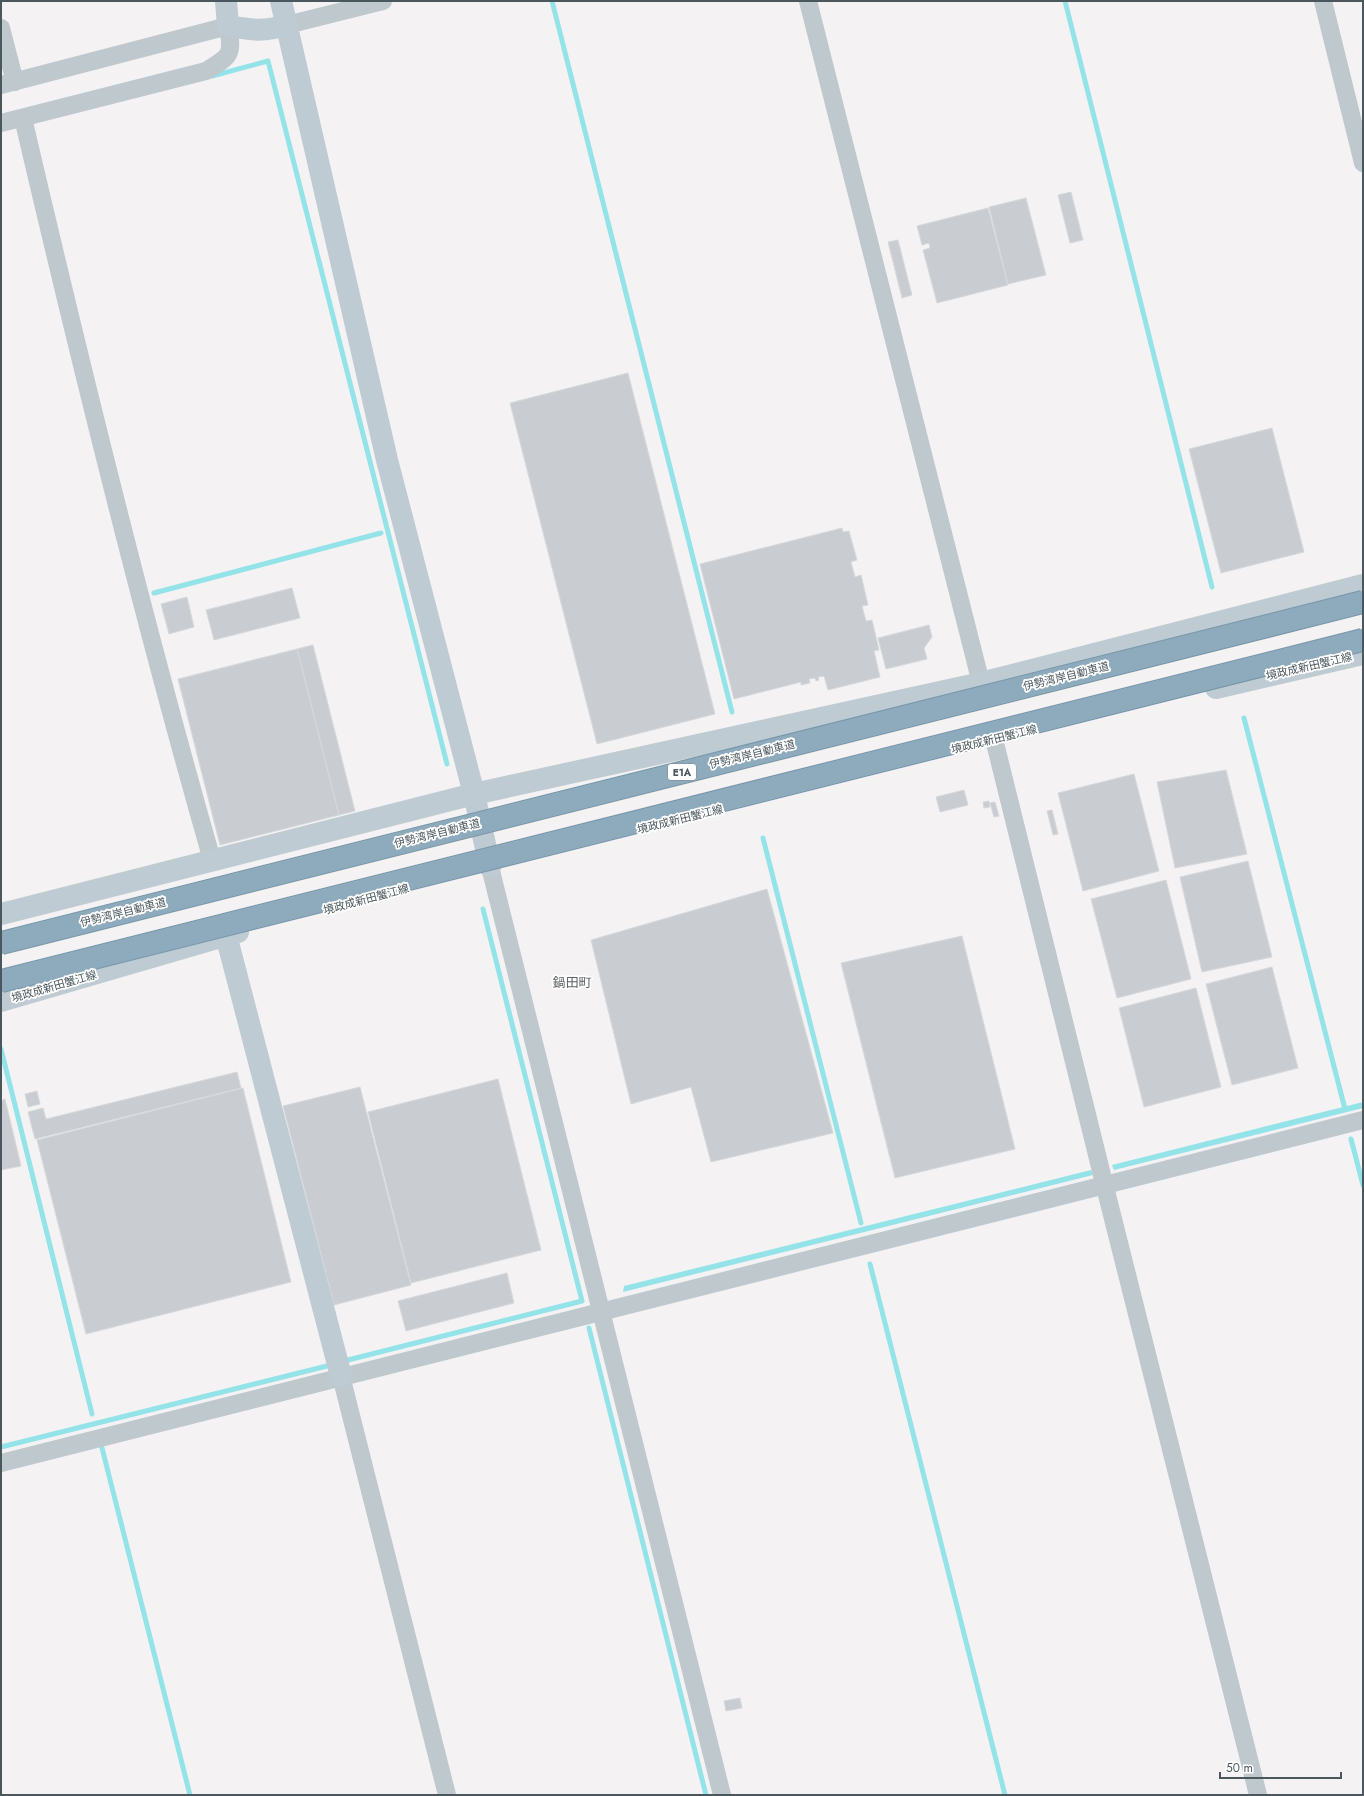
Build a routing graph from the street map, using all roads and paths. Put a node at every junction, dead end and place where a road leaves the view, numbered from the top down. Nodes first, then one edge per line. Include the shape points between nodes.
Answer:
1 (226, 1) edge
2 (281, 1) edge
3 (383, 1) edge
4 (808, 1) edge
5 (1323, 1) edge
6 (287, 25) junction
7 (228, 26) junction
8 (1, 28) edge
9 (8, 84) edge
10 (23, 118) junction
11 (1, 124) edge
12 (1363, 163) edge
13 (1363, 585) edge
14 (1363, 602) edge
15 (1363, 640) edge
16 (1363, 654) edge
17 (981, 683) junction
18 (994, 739) junction
19 (474, 794) junction
20 (212, 860) junction
21 (490, 867) junction
22 (1, 914) edge
23 (226, 935) junction
24 (1, 943) edge
25 (1, 982) edge
26 (1, 1001) edge
27 (1363, 1120) edge
28 (1105, 1187) junction
29 (600, 1312) junction
30 (341, 1376) junction
31 (1, 1463) edge
32 (447, 1795) edge
33 (722, 1795) edge
34 (1258, 1795) edge

1 - 7 main road
2 - 6 main road
3 - 6 street
4 - 17 street
5 - 12 street
6 - 7 main road via 269,30
6 - 19 main road via 387,460
7 - 9 street
7 - 10 street via 232,47 224,60 206,71
8 - 9 street
10 - 11 street
10 - 20 street via 156,658
13 - 17 main road
14 - 24 highway, 伊勢湾岸自動車道 / E1A, bridge
15 - 25 highway, bridge
16 - 18 main road, 境政成新田蟹江線
17 - 19 main road
18 - 21 main road, 境政成新田蟹江線
18 - 28 street
19 - 20 main road
19 - 21 main road
20 - 22 main road
21 - 23 main road, 境政成新田蟹江線
21 - 29 street
23 - 26 main road, 境政成新田蟹江線
23 - 30 main road
27 - 28 street
28 - 29 street
28 - 34 street
29 - 30 street
29 - 33 street
30 - 31 street
30 - 32 street

